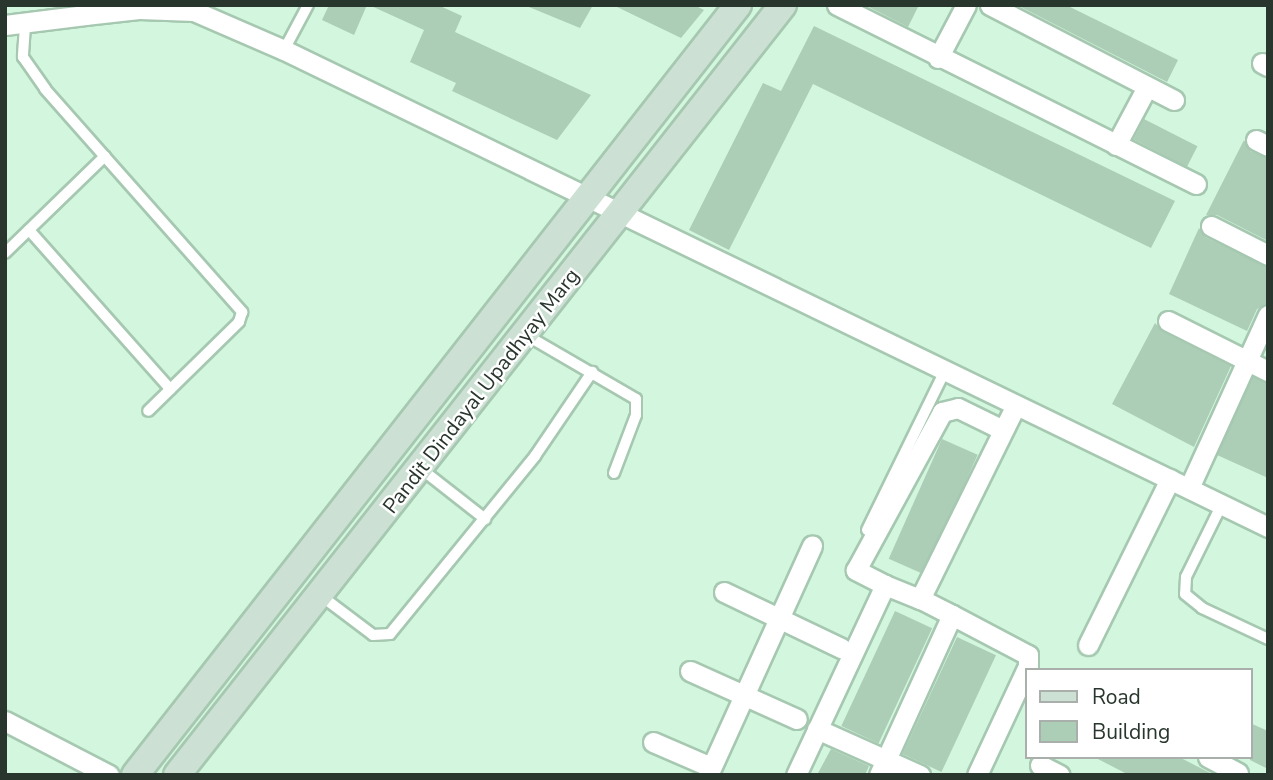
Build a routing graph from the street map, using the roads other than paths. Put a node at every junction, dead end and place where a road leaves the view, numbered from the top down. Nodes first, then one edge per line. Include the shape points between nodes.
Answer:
1 (308, 5) edge
2 (738, 5) edge
3 (783, 5) edge
4 (838, 5) edge
5 (966, 5) edge
6 (990, 5) edge
7 (85, 10) edge
8 (5, 25) edge
9 (26, 26) junction
10 (284, 50) junction
11 (938, 58) junction
12 (1147, 87) junction
13 (1174, 100) dead end
14 (1116, 145) junction
15 (105, 156) junction
16 (1196, 184) dead end
17 (587, 194) junction
18 (619, 216) junction
19 (1211, 226) dead end
20 (29, 230) junction
21 (5, 253) edge
22 (1268, 255) edge
23 (1268, 315) edge
24 (1168, 321) dead end
25 (526, 334) junction
26 (1247, 360) junction
27 (945, 371) junction
28 (1268, 371) edge
29 (592, 372) junction
30 (170, 389) junction
31 (1016, 405) junction
32 (148, 411) dead end
33 (1003, 430) junction
34 (420, 468) junction
35 (614, 473) dead end
36 (1170, 479) junction
37 (1189, 488) junction
38 (1222, 505) junction
39 (485, 519) junction
40 (1268, 527) edge
41 (867, 530) dead end
42 (812, 546) dead end
43 (885, 585) junction
44 (724, 592) dead end
45 (319, 594) junction
46 (920, 599) junction
47 (952, 615) junction
48 (780, 619) junction
49 (1268, 639) edge
50 (1088, 645) dead end
51 (841, 648) dead end
52 (1027, 668) edge
53 (690, 671) dead end
54 (1024, 675) edge
55 (745, 696) junction
56 (797, 719) dead end
57 (5, 721) edge
58 (817, 729) junction
59 (653, 742) dead end
60 (1212, 759) edge
61 (1039, 766) edge
62 (882, 768) edge
63 (710, 771) edge
64 (1239, 774) edge
65 (109, 775) edge
66 (135, 775) edge
67 (177, 775) edge
68 (796, 775) edge
69 (920, 775) edge
70 (977, 775) edge
71 (1060, 775) edge

1 - 10 lane
2 - 17 street, Pandit Dindayal Upadhyay Marg
3 - 18 street, Pandit Dindayal Upadhyay Marg
4 - 11 street
5 - 11 street
6 - 12 street
7 - 9 street
7 - 10 street via 194,11
8 - 9 street
9 - 15 lane via 23,57
10 - 17 street
11 - 14 street
12 - 13 street
12 - 14 street
14 - 16 street
15 - 20 lane
15 - 30 lane via 242,312 239,322
17 - 18 street
17 - 66 street, Pandit Dindayal Upadhyay Marg
18 - 25 street, Pandit Dindayal Upadhyay Marg
18 - 27 street
19 - 22 street
20 - 21 lane
20 - 30 lane
23 - 26 street
24 - 26 street
25 - 29 lane
25 - 34 street, Pandit Dindayal Upadhyay Marg
26 - 28 street
26 - 37 street
27 - 31 street
27 - 41 lane
29 - 35 lane via 628,392 638,406
29 - 39 lane
30 - 32 lane
31 - 33 street
31 - 36 street
33 - 43 street via 958,408 942,412 856,570
33 - 46 street
34 - 39 lane
34 - 45 street, Pandit Dindayal Upadhyay Marg
36 - 37 street
36 - 50 street
37 - 38 street
38 - 40 street
38 - 49 lane via 1186,576 1185,594 1202,608
39 - 45 lane via 390,634 373,635
42 - 48 street
43 - 46 street
43 - 58 street
44 - 48 street
45 - 67 street, Pandit Dindayal Upadhyay Marg
46 - 47 street
47 - 52 street via 1028,655
47 - 62 street
48 - 51 street
48 - 55 street
53 - 55 street
54 - 70 street
55 - 56 street
55 - 63 street
57 - 65 street
58 - 62 street
58 - 68 street
59 - 63 street
60 - 64 street
61 - 71 street
62 - 69 street

